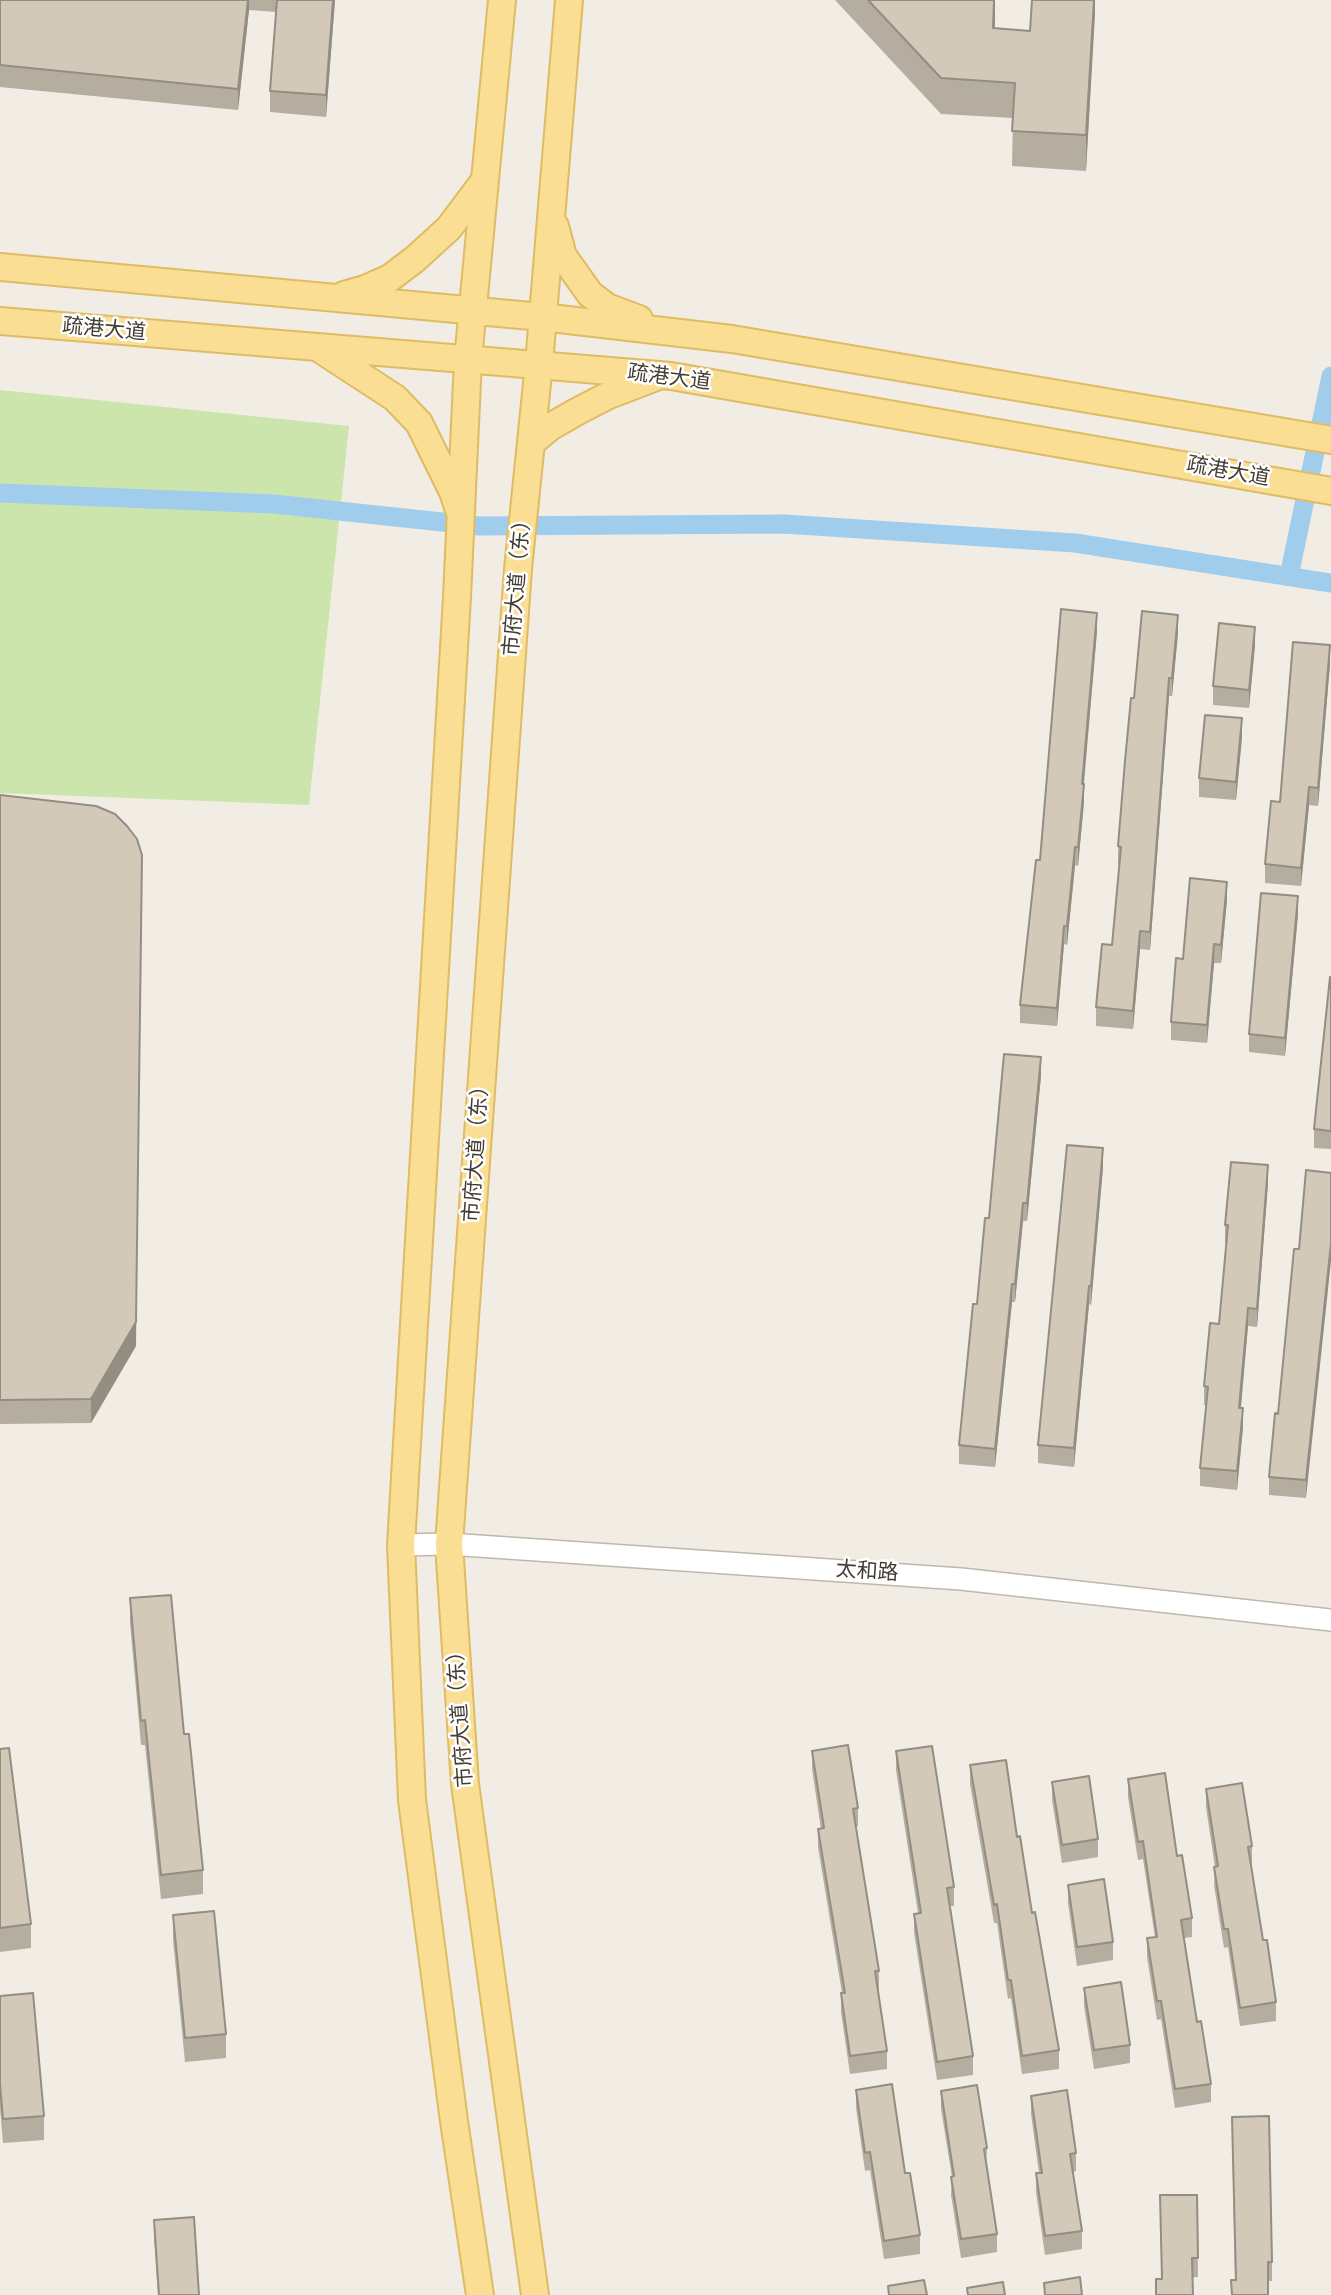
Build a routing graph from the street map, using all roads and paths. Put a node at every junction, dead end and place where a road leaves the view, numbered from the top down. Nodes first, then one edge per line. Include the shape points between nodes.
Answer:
1 (502, 0) edge
2 (569, 0) edge
3 (485, 180) junction
4 (551, 211) junction
5 (0, 267) edge
6 (333, 298) junction
7 (473, 311) junction
8 (542, 317) junction
9 (0, 321) edge
10 (673, 332) junction
11 (315, 347) junction
12 (468, 360) junction
13 (539, 364) junction
14 (661, 375) junction
15 (1331, 440) edge
16 (531, 443) junction
17 (1331, 491) edge
18 (461, 516) junction
19 (449, 1544) junction
20 (401, 1545) junction
21 (1331, 1620) edge
22 (480, 2295) edge
23 (535, 2295) edge

1 - 3 main road
2 - 4 main road, 市府大道（东）
3 - 6 main road via 449,228 415,259 390,278
3 - 7 main road
4 - 8 main road, 市府大道（东）
4 - 10 main road via 563,256 590,294 607,307
5 - 6 main road
6 - 7 main road
7 - 8 main road
7 - 12 main road
8 - 10 main road
8 - 13 main road, 市府大道（东）
9 - 11 main road, 疏港大道
10 - 15 main road
11 - 12 main road, 疏港大道
11 - 18 main road via 395,397 419,423
12 - 13 main road, 疏港大道
12 - 18 main road
13 - 14 main road, 疏港大道
13 - 16 main road, 市府大道（东）
14 - 16 main road via 578,411
14 - 17 main road, 疏港大道
16 - 19 main road, 市府大道（东） via 518,569
18 - 20 main road
19 - 20 street, 太和路
19 - 21 street, 太和路 via 961,1579
19 - 23 main road, 市府大道（东） via 465,1784
20 - 22 main road via 412,1800

